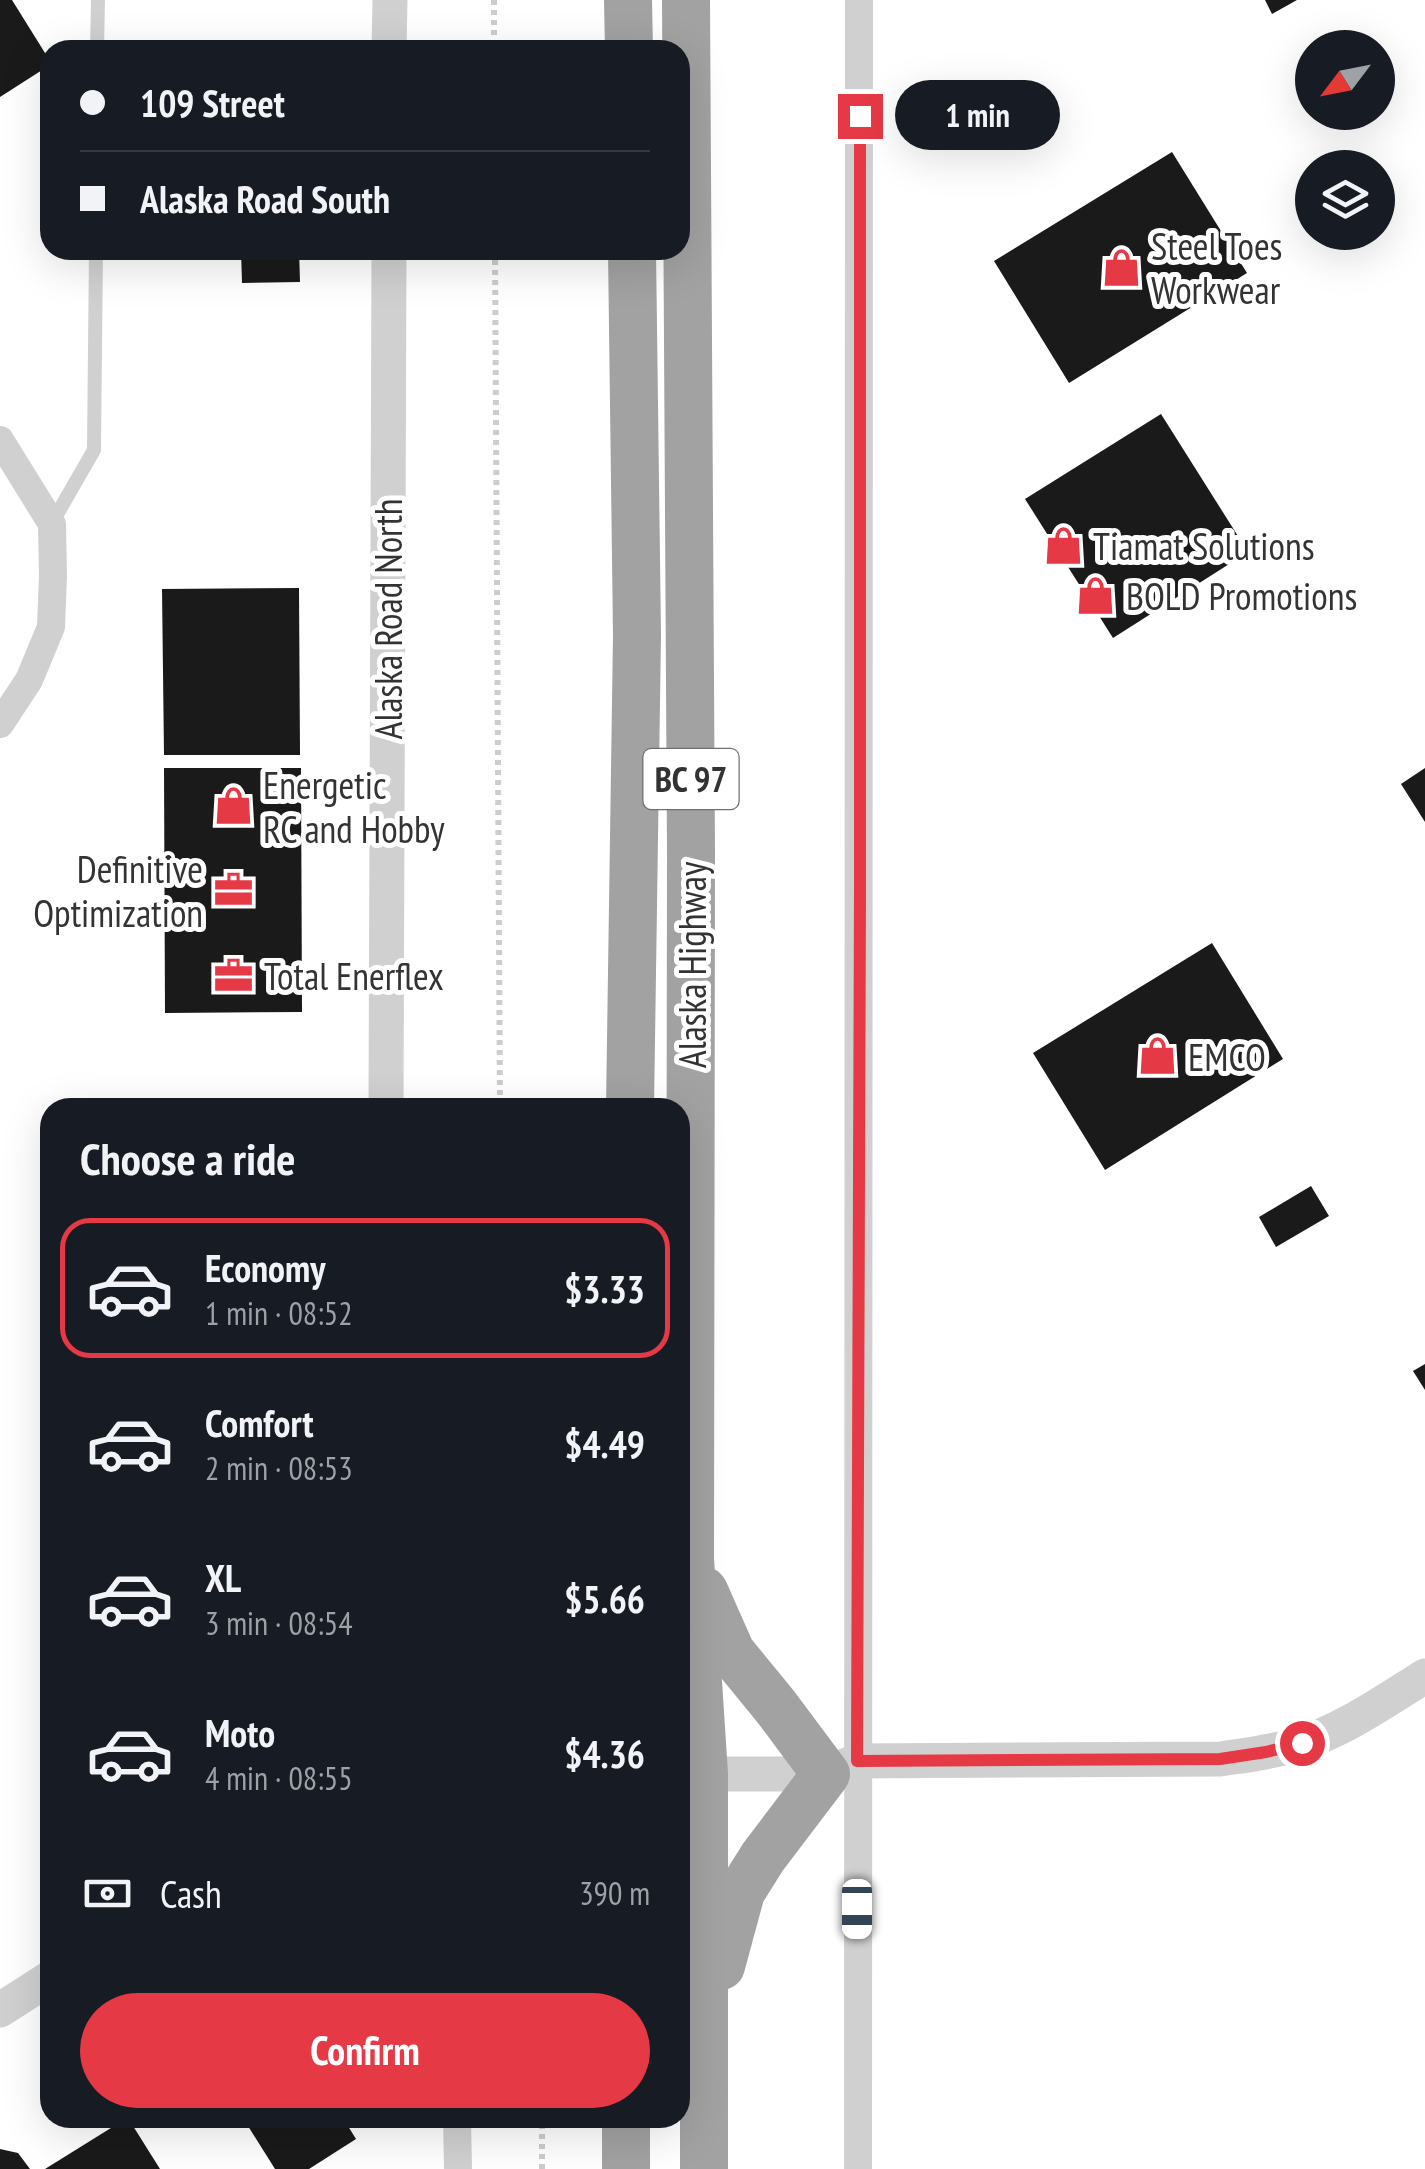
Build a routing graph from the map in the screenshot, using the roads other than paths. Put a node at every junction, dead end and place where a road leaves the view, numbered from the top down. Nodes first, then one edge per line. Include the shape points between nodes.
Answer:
1 (98, 0) edge
2 (390, 0) edge
3 (628, 0) edge
4 (686, 0) edge
5 (860, 0) edge
6 (98, 40) edge
7 (390, 40) edge
8 (629, 40) edge
9 (686, 40) edge
10 (96, 260) edge
11 (389, 260) edge
12 (632, 260) edge
13 (688, 260) edge
14 (0, 440) edge
15 (52, 524) junction
16 (0, 724) edge
17 (386, 1098) edge
18 (630, 1098) edge
19 (690, 1559) junction
20 (1425, 1676) edge
21 (841, 1767) junction
22 (692, 1772) edge
23 (40, 1984) edge
24 (0, 2010) edge
25 (705, 2027) junction
26 (458, 2128) edge
27 (626, 2128) edge
28 (458, 2169) edge
29 (626, 2169) edge
30 (704, 2169) edge
31 (858, 2169) edge

1 - 6 lane
2 - 7 street
3 - 8 highway
4 - 9 highway, Alaska Highway / BC 97
5 - 21 street via 860,890
10 - 15 lane via 94,450
11 - 17 street, Alaska Road North
12 - 18 highway, Alaska Highway / BC 97 via 637,635
13 - 19 highway, Alaska Highway / BC 97
14 - 15 street
15 - 16 street via 51,627 30,680
19 - 21 highway via 731,1652
19 - 22 highway, Alaska Highway / BC 97
20 - 21 street via 1350,1722 1266,1752 1220,1759
21 - 22 street
21 - 25 highway via 763,1856 741,1892
21 - 31 street
22 - 25 highway, Alaska Highway / BC 97
23 - 24 street
25 - 30 highway, Alaska Highway / BC 97
26 - 28 street
27 - 29 highway

